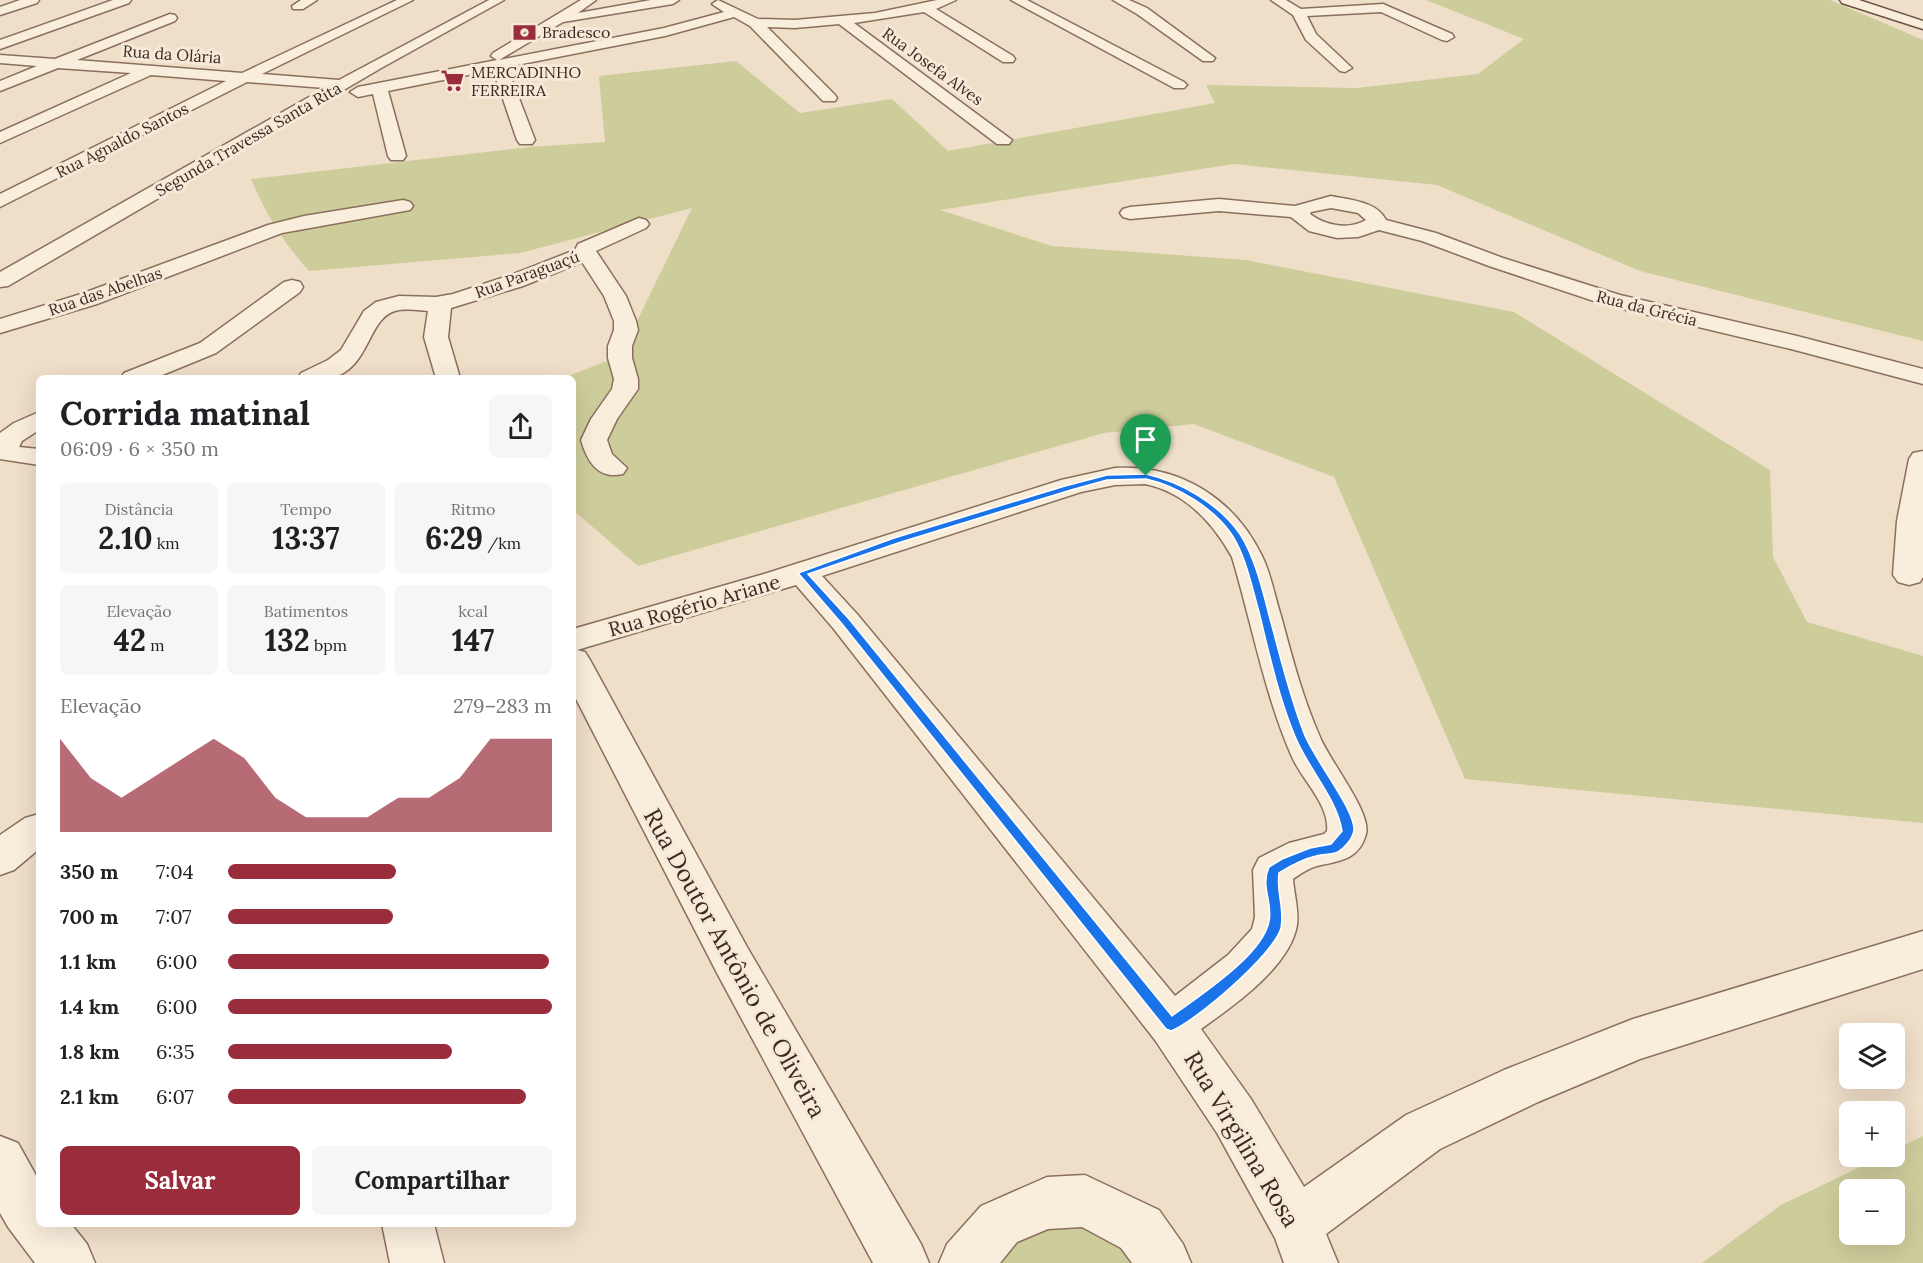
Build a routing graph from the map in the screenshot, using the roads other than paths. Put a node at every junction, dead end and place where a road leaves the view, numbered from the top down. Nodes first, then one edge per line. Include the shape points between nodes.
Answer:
1 (33, 0) edge
2 (125, 0) edge
3 (407, 0) edge
4 (498, 0) edge
5 (590, 0) edge
6 (673, 0) edge
7 (711, 0) edge
8 (950, 0) edge
9 (1017, 0) edge
10 (1119, 0) edge
11 (1277, 0) edge
12 (1846, 0) edge
13 (830, 7) dead end
14 (926, 8) junction
15 (0, 11) edge
16 (736, 13) junction
17 (1299, 13) junction
18 (875, 17) junction
19 (170, 18) dead end
20 (557, 20) junction
21 (843, 21) junction
22 (756, 24) junction
23 (1923, 25) edge
24 (664, 32) junction
25 (1447, 37) dead end
26 (0, 45) edge
27 (1208, 58) dead end
28 (0, 59) edge
29 (1008, 59) dead end
30 (59, 64) junction
31 (498, 64) junction
32 (475, 68) junction
33 (1345, 68) dead end
34 (149, 70) junction
35 (243, 78) junction
36 (342, 85) junction
37 (1179, 85) dead end
38 (0, 86) edge
39 (379, 88) junction
40 (829, 98) dead end
41 (315, 100) junction
42 (0, 138) edge
43 (526, 140) dead end
44 (1003, 140) dead end
45 (397, 156) dead end
46 (0, 201) edge
47 (403, 206) dead end
48 (1300, 212) junction
49 (1130, 213) dead end
50 (1376, 223) junction
51 (639, 224) dead end
52 (586, 253) junction
53 (0, 282) edge
54 (292, 287) dead end
55 (440, 303) junction
56 (0, 326) edge
57 (140, 375) edge
58 (317, 375) edge
59 (448, 375) edge
60 (1923, 377) edge
61 (36, 422) edge
62 (36, 457) edge
63 (1923, 459) edge
64 (613, 468) dead end
65 (802, 573) junction
66 (1909, 575) dead end
67 (576, 639) edge
68 (576, 666) edge
69 (36, 831) edge
70 (0, 859) edge
71 (1923, 950) edge
72 (1171, 1025) junction
73 (0, 1161) edge
74 (36, 1222) edge
75 (40, 1227) edge
76 (409, 1227) edge
77 (1304, 1243) edge
78 (68, 1263) edge
79 (417, 1263) edge
80 (902, 1263) edge
81 (966, 1263) edge
82 (1164, 1263) edge

1 - 15 street
2 - 26 street
3 - 35 street, Rua Agnaldo Santos
4 - 36 street, Segunda Travessa Santa Rita
5 - 20 street
6 - 20 street
7 - 16 street
8 - 14 street
9 - 37 street
10 - 27 street via 1142,11
11 - 17 street
12 - 23 street
13 - 18 street
14 - 18 street
14 - 29 street
16 - 22 street
16 - 24 street
17 - 25 street via 1383,8
17 - 33 street via 1300,23 1308,33
18 - 21 street
19 - 30 street
20 - 32 street
21 - 22 street
21 - 44 street, Rua Josefa Alves
22 - 24 street
22 - 40 street
24 - 31 street
28 - 30 street, Rua da Olária
30 - 34 street, Rua da Olária
30 - 38 street
31 - 32 street
31 - 43 street
32 - 39 street
34 - 35 street, Rua da Olária
34 - 42 street
35 - 36 street, Rua da Olária
35 - 46 street, Rua Agnaldo Santos
36 - 41 street, Segunda Travessa Santa Rita
39 - 41 street
39 - 45 street
41 - 53 street, Segunda Travessa Santa Rita
47 - 56 street, Rua das Abelhas via 304,222 89,299
48 - 49 street via 1219,205
48 - 50 street via 1312,225 1337,231 1362,230
48 - 50 street via 1310,205 1342,203 1371,213
50 - 60 street, Rua da Grécia via 1614,300
51 - 52 street, Rua Paraguaçú via 585,248
52 - 55 street, Rua Paraguaçú via 506,284
52 - 64 street via 607,281 625,321 620,346 625,389 594,440 600,458
54 - 57 street via 208,348
55 - 58 street, Rua Paraguaçú via 403,303 375,312 350,355
55 - 59 street via 436,336
61 - 62 street via 4,445 10,454
63 - 66 street via 1912,521
65 - 67 street, Rua Rogério Ariane
65 - 72 street, Rua Virgilina Rosa
65 - 72 street, Rua Rogério Ariane via 1107,478 1160,479 1215,510 1238,537 1300,736 1345,815 1348,831 1334,848 1314,851 1273,870 1276,916 1267,943 1236,976
68 - 80 street, Rua Doutor Antônio de Oliveira via 738,970
69 - 70 street
71 - 77 street via 1633,1040 1423,1131
72 - 77 street, Rua Virgilina Rosa via 1234,1116
73 - 74 street
75 - 78 street
76 - 79 street
81 - 82 street via 999,1224 1047,1203 1085,1201 1140,1229

